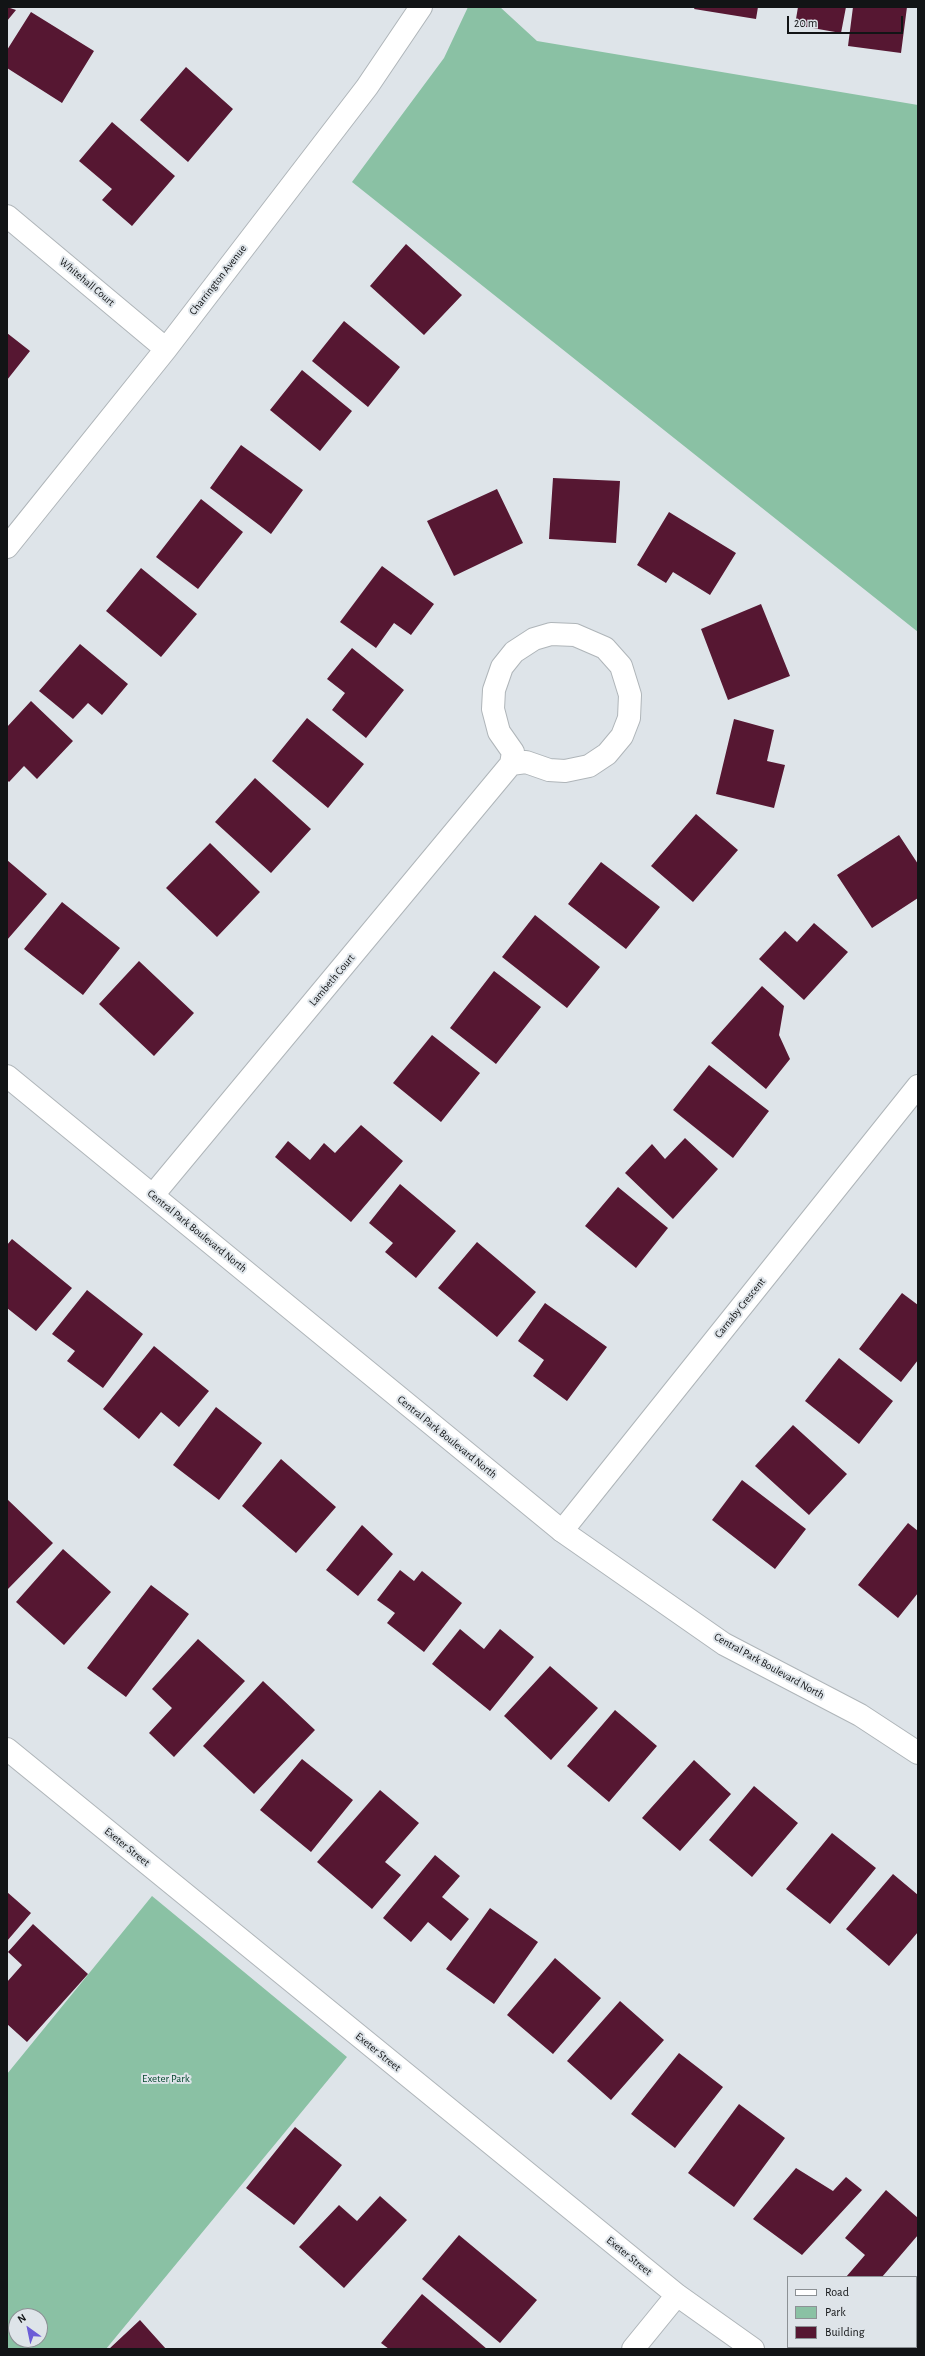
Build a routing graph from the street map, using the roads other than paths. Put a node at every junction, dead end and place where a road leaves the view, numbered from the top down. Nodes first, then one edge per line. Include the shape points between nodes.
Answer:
1 (421, 7) edge
2 (7, 216) edge
3 (166, 348) junction
4 (7, 547) edge
5 (512, 764) junction
6 (7, 1076) edge
7 (918, 1086) edge
8 (153, 1194) junction
9 (562, 1531) junction
10 (7, 1749) edge
11 (918, 1754) edge
12 (677, 2295) junction
13 (633, 2349) edge
14 (753, 2349) edge

1 - 3 street, Charrington Avenue via 367,87
2 - 3 street, Whitehall Court
3 - 4 street, Charrington Avenue
5 - 5 street via 526,762 549,770 565,771 589,766 607,754 622,736 629,718 630,695 621,666 605,648 575,634 551,634 534,639 514,652 506,662 494,690 493,709 499,732 513,752
5 - 8 street, Lambeth Court
6 - 8 street, Central Park Boulevard North
7 - 9 street, Carnaby Crescent
8 - 9 street, Central Park Boulevard North
9 - 11 street, Central Park Boulevard North via 724,1644 860,1715
10 - 12 street, Exeter Street
12 - 13 street
12 - 14 street, Exeter Street

